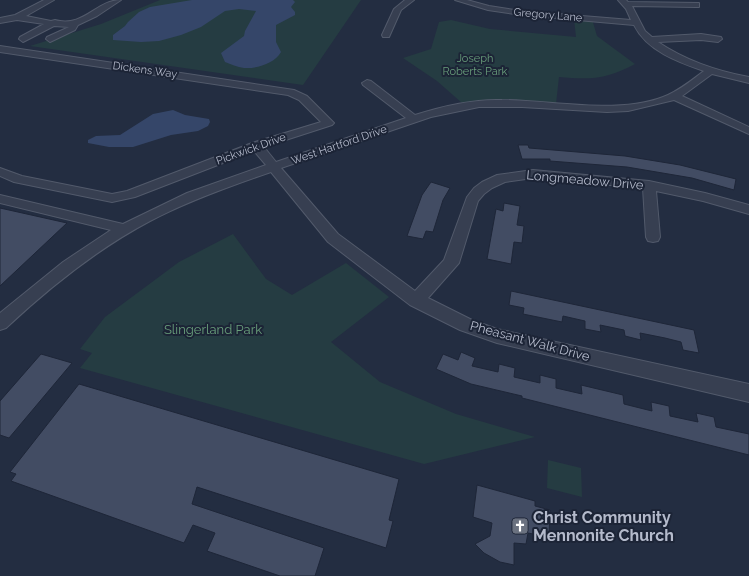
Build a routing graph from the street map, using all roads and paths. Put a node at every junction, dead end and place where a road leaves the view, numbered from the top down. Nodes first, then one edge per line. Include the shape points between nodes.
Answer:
1 (50, 0) edge
2 (117, 0) edge
3 (410, 0) edge
4 (459, 0) edge
5 (624, 2) edge
6 (696, 5) dead end
7 (16, 18) junction
8 (0, 21) edge
9 (55, 22) junction
10 (73, 23) junction
11 (637, 23) junction
12 (386, 35) dead end
13 (23, 39) dead end
14 (50, 39) dead end
15 (718, 39) dead end
16 (650, 40) junction
17 (0, 49) edge
18 (710, 71) junction
19 (749, 80) edge
20 (367, 83) dead end
21 (290, 92) joint
22 (675, 97) junction
23 (414, 120) junction
24 (749, 131) edge
25 (256, 146) junction
26 (274, 168) junction
27 (0, 172) edge
28 (650, 185) junction
29 (0, 199) edge
30 (749, 210) edge
31 (125, 230) junction
32 (654, 237) dead end
33 (416, 300) junction
34 (0, 323) edge
35 (749, 393) edge

1 - 7 street
2 - 10 street
3 - 12 street via 398,9
4 - 11 street, Gregory Lane via 488,8
5 - 6 street
5 - 11 street
7 - 8 street
7 - 9 street
9 - 10 street
9 - 13 street
10 - 14 street via 72,28
11 - 16 street
15 - 16 street via 701,37
16 - 18 street via 675,56
17 - 21 street, Dickens Way
18 - 19 street
18 - 22 street, West Hartford Drive
20 - 23 street
21 - 25 street, Pickwick Drive via 303,98 328,122
22 - 23 street, West Hartford Drive via 633,108 598,110 502,102 478,104
22 - 24 street
23 - 26 street, West Hartford Drive
25 - 26 street, Pheasant Walk Drive
25 - 27 street, Pickwick Drive via 130,194 112,198 19,179
26 - 31 street, West Hartford Drive via 188,198
26 - 33 street, Pheasant Walk Drive via 332,238
28 - 30 street, Longmeadow Drive
28 - 32 street
28 - 33 street, Longmeadow Drive via 533,174 510,176 487,185 472,200 451,263
29 - 31 street
31 - 34 street, West Hartford Drive via 48,282
33 - 35 street, Pheasant Walk Drive via 466,325 497,336

